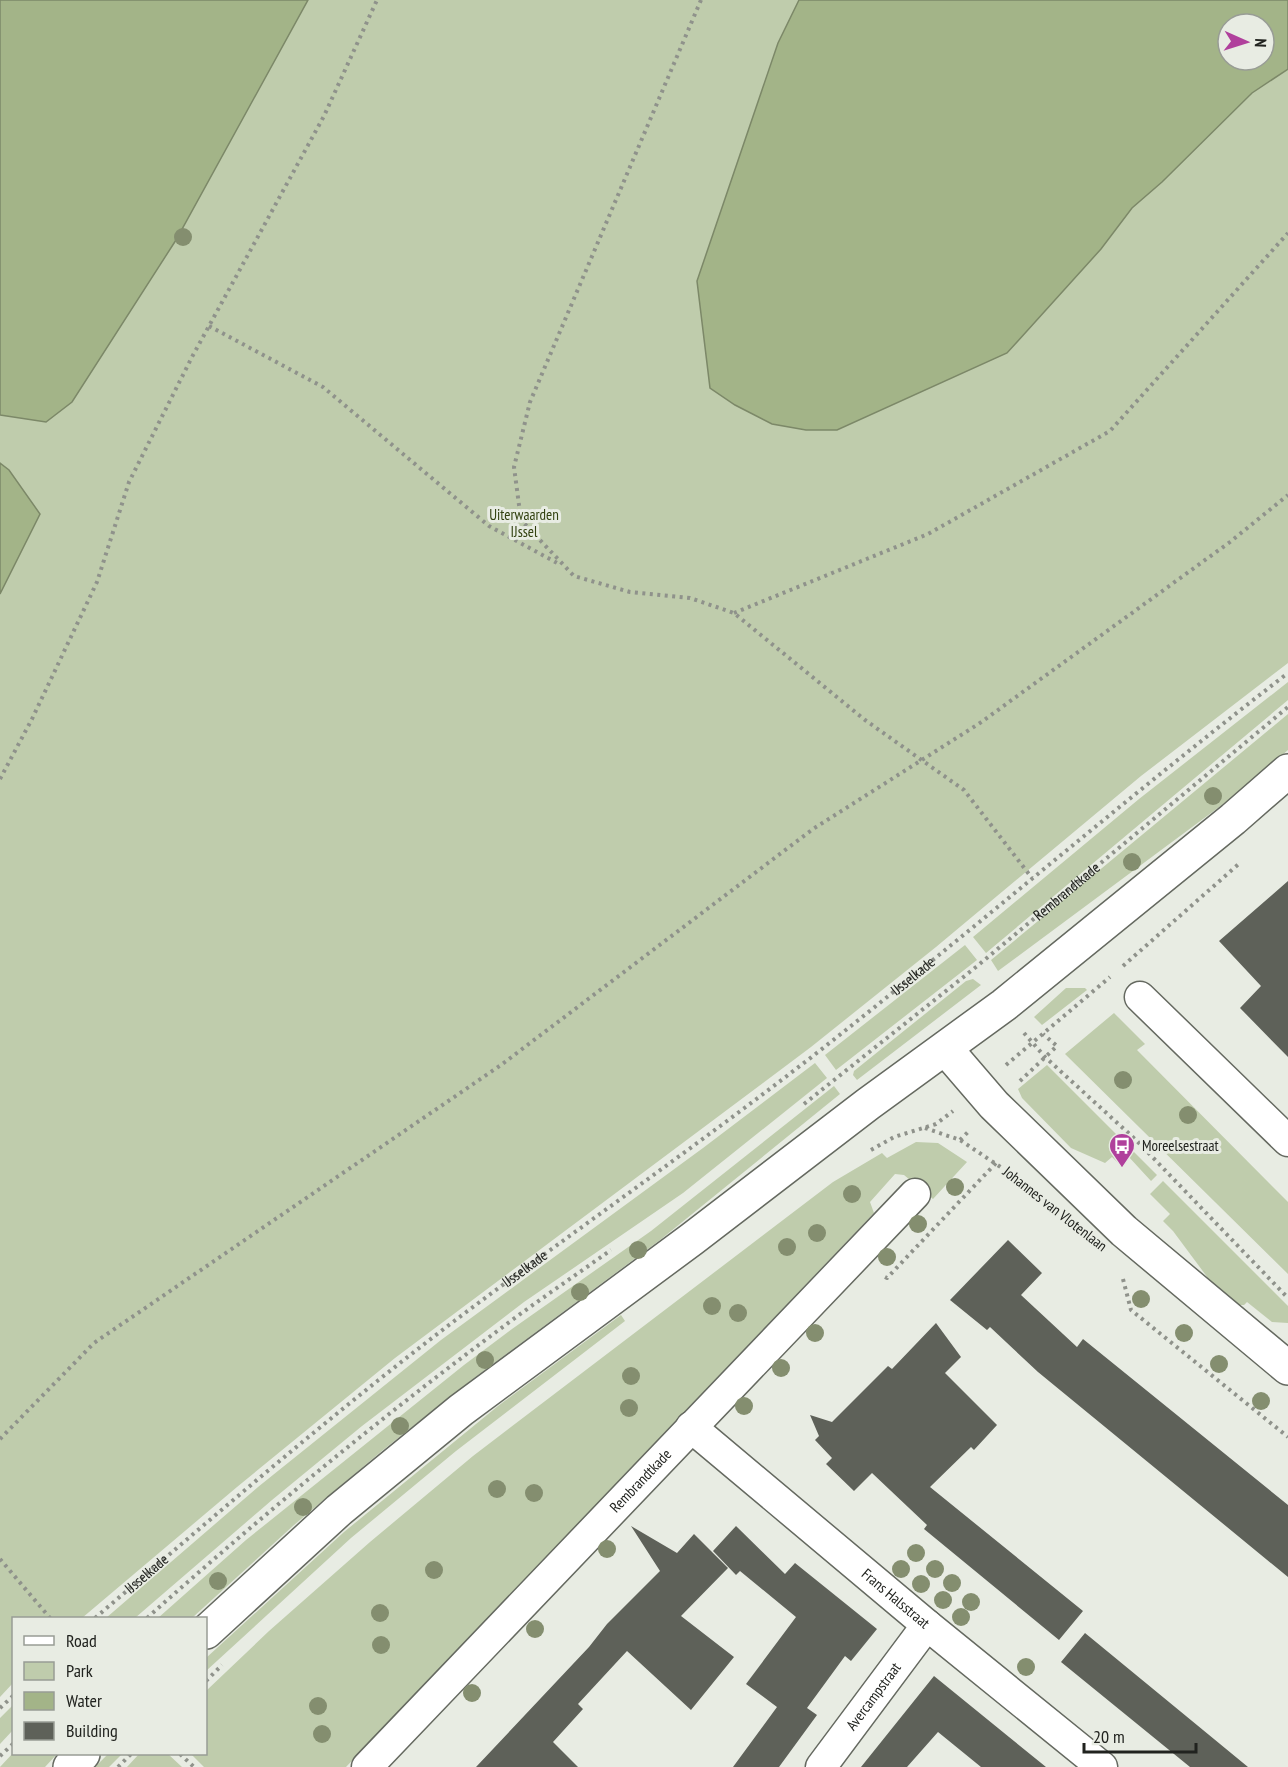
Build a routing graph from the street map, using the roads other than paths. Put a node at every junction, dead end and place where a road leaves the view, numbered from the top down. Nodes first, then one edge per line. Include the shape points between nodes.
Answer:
1 (1288, 771) edge
2 (1140, 997) dead end
3 (945, 1048) junction
4 (1288, 1142) edge
5 (915, 1194) dead end
6 (1288, 1368) edge
7 (691, 1427) junction
8 (927, 1625) junction
9 (207, 1631) edge
10 (82, 1755) edge
11 (70, 1767) edge
12 (367, 1767) edge
13 (821, 1767) edge
14 (1102, 1767) edge

1 - 3 street via 1004,1005
2 - 4 street
3 - 6 street, Johannes van Vlotenlaan via 994,1105 1124,1231
3 - 9 street via 461,1410 339,1510
5 - 7 street, Rembrandtkade
7 - 8 street, Frans Halsstraat
7 - 12 street, Rembrandtkade
8 - 13 street, Avercampstraat
8 - 14 street, Frans Halsstraat
10 - 11 street

